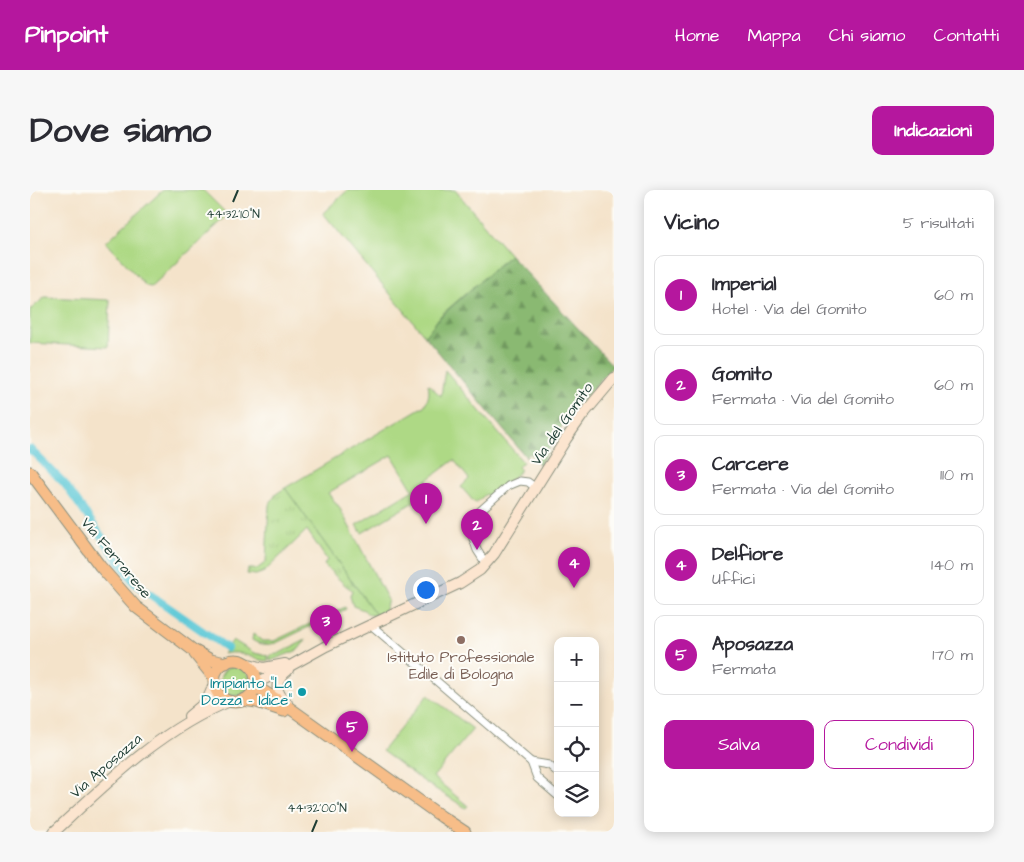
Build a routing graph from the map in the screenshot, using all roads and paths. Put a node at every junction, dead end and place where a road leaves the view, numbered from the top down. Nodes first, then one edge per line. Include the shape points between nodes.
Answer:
1 (614, 378) edge
2 (30, 472) edge
3 (536, 488) junction
4 (486, 564) junction
5 (371, 625) junction
6 (193, 650) junction
7 (298, 661) junction
8 (226, 663) junction
9 (245, 663) junction
10 (215, 680) junction
11 (255, 685) junction
12 (243, 700) junction
13 (230, 701) junction
14 (296, 713) junction
15 (181, 725) junction
16 (531, 762) junction
17 (557, 772) edge
18 (554, 793) edge
19 (54, 832) edge
20 (465, 832) edge

1 - 3 street, Via del Gomito via 582,416
2 - 6 main road, Via Ferrarese via 116,585 140,611
3 - 4 street, Via del Gomito
3 - 4 street, Via del Gomito via 520,481 508,486 473,517 469,527
4 - 5 street, Via del Gomito via 460,583
5 - 7 street, Via del Gomito
5 - 16 street
6 - 8 main road
6 - 10 main road
7 - 9 street, Via del Gomito via 264,668
7 - 11 street, Via del Gomito
7 - 14 street via 281,676 277,688
8 - 9 main road via 234,660
8 - 10 main road via 217,671
9 - 11 main road via 253,671
10 - 13 main road via 219,694
10 - 15 street, Via Aposazza via 207,701 182,720
11 - 12 main road via 251,695
11 - 14 main road
12 - 13 main road
12 - 14 main road
13 - 15 street, Via Aposazza
14 - 20 main road
15 - 19 street, Via Aposazza via 146,750
16 - 17 street via 548,765
16 - 18 street via 537,778

